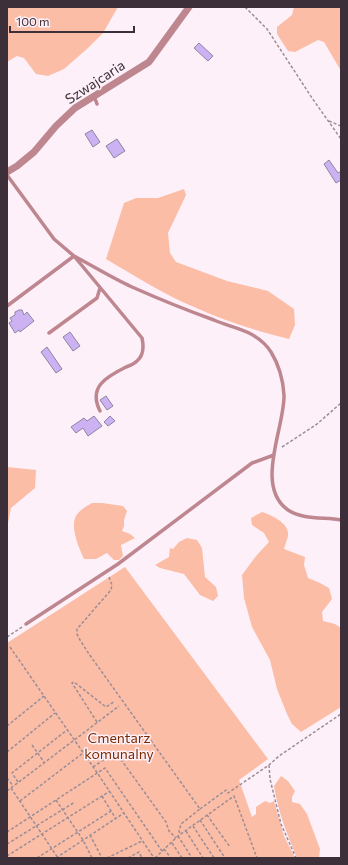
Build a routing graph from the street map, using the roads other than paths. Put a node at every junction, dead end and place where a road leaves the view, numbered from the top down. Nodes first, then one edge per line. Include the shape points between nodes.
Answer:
1 (189, 7) edge
2 (94, 96) junction
3 (98, 104) dead end
4 (7, 172) edge
5 (7, 175) edge
6 (74, 256) junction
7 (100, 288) junction
8 (7, 306) edge
9 (49, 333) dead end
10 (100, 411) dead end
11 (274, 455) junction
12 (341, 520) edge
13 (26, 624) road end

1 - 2 street, Szwajcaria via 149,62
2 - 3 lane
2 - 4 street, Szwajcaria via 75,108 34,152
5 - 6 lane via 54,239
6 - 7 lane
6 - 8 lane
6 - 11 lane via 132,286 250,333 262,342 277,364 284,396
7 - 9 lane via 96,298
7 - 10 lane via 142,338 144,347 137,361 108,377 101,384 96,395
11 - 12 lane via 273,485 277,497 288,509 301,516
11 - 13 lane via 252,463 107,572

